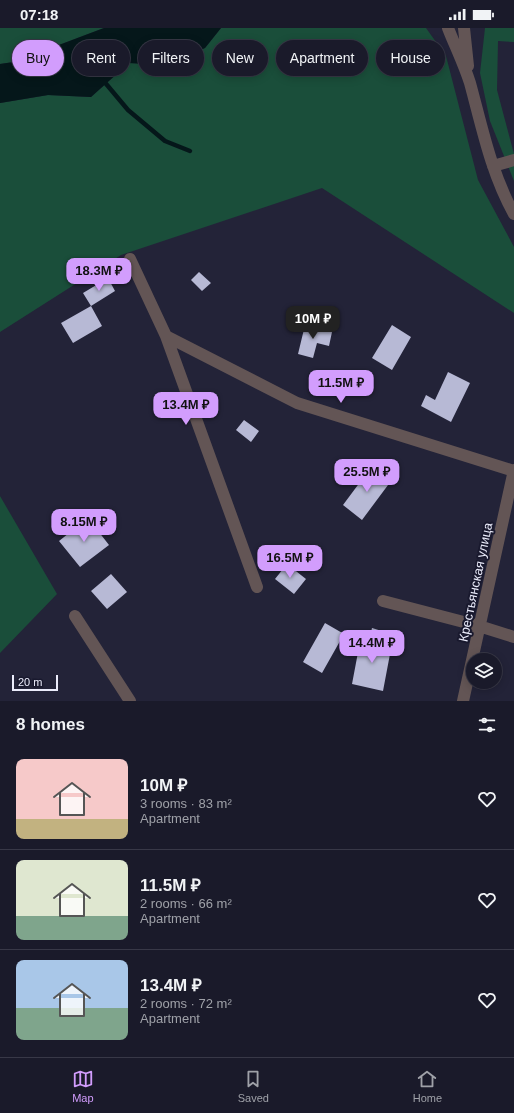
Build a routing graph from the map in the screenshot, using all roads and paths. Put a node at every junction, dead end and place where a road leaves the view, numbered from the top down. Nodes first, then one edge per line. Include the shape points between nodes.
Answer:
1 (448, 28) edge
2 (464, 28) edge
3 (471, 28) edge
4 (465, 42) junction
5 (469, 81) junction
6 (514, 160) edge
7 (493, 166) junction
8 (514, 214) edge
9 (130, 259) dead end
10 (166, 336) junction
11 (514, 471) edge
12 (257, 587) dead end
13 (383, 601) dead end
14 (75, 616) dead end
15 (479, 626) junction
16 (514, 637) edge
17 (130, 701) edge
18 (463, 701) edge

1 - 5 street
2 - 4 street
3 - 4 street
4 - 5 street
5 - 7 street
6 - 7 street
7 - 8 street
9 - 10 street
10 - 11 street via 297,403
10 - 12 street
11 - 15 street, Крестьянская улица
13 - 15 street
14 - 17 street
15 - 16 street
15 - 18 street, Крестьянская улица

